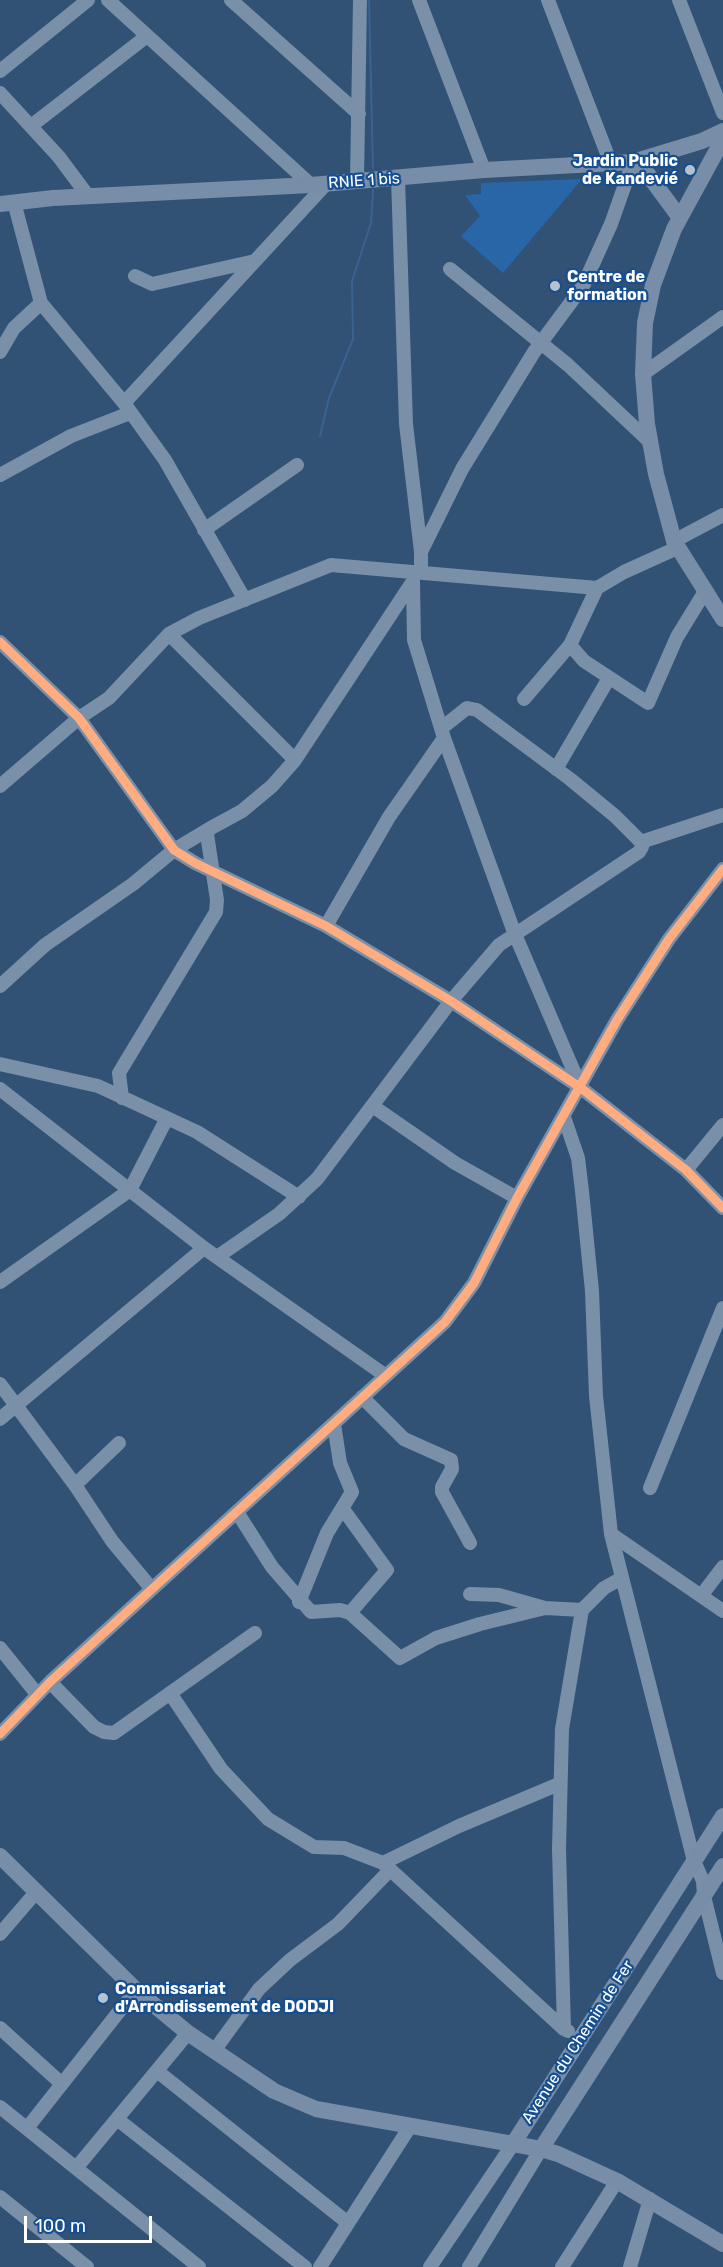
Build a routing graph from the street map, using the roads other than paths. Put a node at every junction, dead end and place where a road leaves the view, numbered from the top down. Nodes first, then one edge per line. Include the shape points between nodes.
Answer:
1 (88, 0) edge
2 (108, 0) edge
3 (231, 0) edge
4 (360, 0) edge
5 (419, 0) edge
6 (548, 0) edge
7 (679, 0) edge
8 (147, 36) junction
9 (0, 71) edge
10 (0, 93) edge
11 (723, 113) edge
12 (359, 114) junction
13 (32, 126) junction
14 (723, 131) edge
15 (723, 139) edge
16 (635, 161) junction
17 (611, 164) junction
18 (484, 170) junction
19 (398, 178) junction
20 (357, 182) junction
21 (318, 184) junction
22 (88, 196) junction
23 (7, 203) edge
24 (680, 218) junction
25 (255, 261) junction
26 (450, 269) dead end
27 (135, 276) dead end
28 (40, 303) junction
29 (723, 317) edge
30 (541, 343) junction
31 (0, 352) edge
32 (643, 374) junction
33 (127, 408) junction
34 (650, 442) junction
35 (297, 465) dead end
36 (0, 475) edge
37 (723, 515) edge
38 (204, 530) junction
39 (675, 545) junction
40 (422, 552) junction
41 (416, 575) junction
42 (597, 588) junction
43 (704, 593) junction
44 (245, 600) junction
45 (723, 619) edge
46 (170, 634) junction
47 (0, 642) edge
48 (570, 645) junction
49 (609, 678) junction
50 (524, 699) dead end
51 (79, 718) junction
52 (443, 733) junction
53 (295, 760) junction
54 (556, 769) junction
55 (0, 786) edge
56 (723, 815) edge
57 (209, 829) junction
58 (641, 842) junction
59 (174, 850) junction
60 (723, 869) edge
61 (212, 871) junction
62 (326, 926) junction
63 (514, 932) junction
64 (0, 986) edge
65 (451, 1001) junction
66 (0, 1064) edge
67 (119, 1073) junction
68 (98, 1086) junction
69 (581, 1088) junction
70 (0, 1089) edge
71 (122, 1098) junction
72 (374, 1107) junction
73 (564, 1117) junction
74 (167, 1118) junction
75 (723, 1125) edge
76 (686, 1170) junction
77 (130, 1190) junction
78 (299, 1197) junction
79 (517, 1198) junction
80 (723, 1208) edge
81 (204, 1248) junction
82 (217, 1257) junction
83 (0, 1282) edge
84 (723, 1308) edge
85 (386, 1376) junction
86 (0, 1384) edge
87 (362, 1397) junction
88 (17, 1403) junction
89 (0, 1419) edge
90 (334, 1424) junction
91 (119, 1443) dead end
92 (75, 1485) junction
93 (650, 1488) dead end
94 (343, 1509) junction
95 (237, 1512) junction
96 (611, 1534) junction
97 (470, 1543) dead end
98 (723, 1567) edge
99 (620, 1579) junction
100 (151, 1588) junction
101 (470, 1594) dead end
102 (701, 1596) junction
103 (299, 1602) junction
104 (545, 1608) junction
105 (582, 1610) junction
106 (723, 1611) edge
107 (350, 1613) junction
108 (255, 1633) dead end
109 (0, 1648) edge
110 (50, 1682) junction
111 (170, 1693) junction
112 (37, 1694) junction
113 (0, 1734) edge
114 (560, 1784) junction
115 (723, 1816) edge
116 (0, 1856) edge
117 (694, 1862) junction
118 (386, 1866) junction
119 (723, 1866) edge
120 (37, 1891) junction
121 (704, 1896) junction
122 (0, 1934) edge
123 (723, 1973) edge
124 (136, 1990) junction
125 (0, 2028) edge
126 (564, 2029) junction
127 (188, 2033) junction
128 (579, 2040) junction
129 (214, 2051) junction
130 (157, 2070) junction
131 (62, 2084) junction
132 (0, 2107) edge
133 (117, 2119) junction
134 (411, 2125) junction
135 (28, 2127) junction
136 (513, 2144) junction
137 (541, 2149) junction
138 (77, 2167) junction
139 (617, 2181) junction
140 (0, 2197) edge
141 (650, 2199) junction
142 (348, 2223) junction
143 (723, 2244) edge
144 (87, 2267) edge
145 (199, 2267) edge
146 (305, 2267) edge
147 (320, 2267) edge
148 (430, 2267) edge
149 (469, 2267) edge
150 (562, 2267) edge
151 (630, 2267) edge

1 - 9 street
2 - 8 street
3 - 12 street
4 - 12 street
5 - 18 street
6 - 17 street
7 - 11 street
8 - 13 street
8 - 21 street
10 - 13 street
12 - 20 street
13 - 22 street
14 - 16 main road, RNIE 1 bis
15 - 24 main road
16 - 17 main road, RNIE 1 bis
16 - 24 main road
16 - 30 street via 583,286
17 - 18 main road, RNIE 1 bis
18 - 19 main road, RNIE 1 bis
19 - 20 main road, RNIE 1 bis
19 - 40 street via 406,424
20 - 21 main road, RNIE 1 bis
21 - 22 main road, RNIE 1 bis
21 - 25 street
22 - 23 main road, RNIE 1 bis
23 - 28 street
24 - 32 main road via 653,285 645,323
25 - 27 street via 152,284
25 - 33 street
26 - 30 street
28 - 31 street via 14,328
28 - 33 street
29 - 32 street
30 - 34 street
30 - 40 street via 462,469
32 - 34 main road
33 - 36 street
33 - 38 street via 165,460
34 - 39 main road
35 - 38 street
37 - 39 street
38 - 44 street
39 - 42 street
39 - 43 main road
40 - 41 street
41 - 42 street
41 - 44 street via 331,565
41 - 52 street via 414,640
41 - 53 street
42 - 48 street
43 - 45 main road
43 - 49 street via 677,637 652,701 645,702
44 - 46 street
46 - 51 street via 109,698
46 - 53 street
47 - 51 street
48 - 49 street via 584,661
48 - 50 street
49 - 54 street
51 - 55 street
51 - 59 street
52 - 54 street via 471,707
52 - 62 street
52 - 63 street
53 - 57 street via 243,811
54 - 58 street
56 - 58 street
57 - 59 street
57 - 61 street
58 - 63 street via 639,852
59 - 61 street
59 - 64 street via 133,884 45,945
60 - 69 street via 669,939 617,1020
61 - 62 street
61 - 67 street via 216,912
62 - 65 street
63 - 65 street
63 - 69 street
65 - 69 street
65 - 72 street
66 - 68 street
67 - 68 street
67 - 71 street
68 - 71 street
69 - 73 street
69 - 76 street
70 - 77 street
71 - 74 street
72 - 78 street
72 - 79 street via 455,1163
73 - 79 street
73 - 96 street via 578,1158 582,1191 592,1291 596,1396
74 - 77 street
74 - 78 street via 197,1132
75 - 76 street
76 - 80 street
77 - 81 street
77 - 83 street
78 - 82 street
79 - 85 street via 485,1263 459,1304 430,1337
81 - 82 street
81 - 88 street
82 - 85 street
84 - 93 street
85 - 87 street
86 - 88 street
87 - 90 street
87 - 97 street via 404,1439 451,1460 452,1469 442,1492
88 - 89 street
88 - 92 street
90 - 94 street via 340,1463 352,1488
90 - 95 street
91 - 92 street
92 - 100 street via 112,1541
94 - 103 street via 327,1533
94 - 107 street via 387,1570
95 - 100 street
95 - 103 street
96 - 99 street
96 - 102 street
98 - 102 street
99 - 105 street via 604,1588
99 - 117 street
100 - 110 street
101 - 104 street via 499,1595
102 - 106 street
103 - 107 street via 311,1612
104 - 105 street
104 - 107 street via 452,1632 400,1658
105 - 114 street via 566,1697
108 - 111 street
109 - 112 street
110 - 111 street via 94,1727 114,1733
110 - 112 street
111 - 118 street via 221,1769 268,1819 314,1847 344,1848
112 - 113 street
114 - 118 street via 459,1826
114 - 126 street
115 - 117 main road, Avenue du Chemin de Fer
116 - 120 main road
117 - 121 street via 703,1881
117 - 128 main road, Avenue du Chemin de Fer
118 - 126 street
118 - 129 street via 338,1924 259,1989
119 - 121 main road, Avenue du Chemin de Fer
120 - 122 street
120 - 124 main road
121 - 123 street
121 - 137 main road, Avenue du Chemin de Fer
124 - 127 main road
124 - 131 street
125 - 131 street
126 - 128 street
127 - 129 main road
127 - 130 street
128 - 136 main road, Avenue du Chemin de Fer
129 - 134 main road via 274,2091 305,2106
130 - 133 street
130 - 142 street
131 - 135 street
132 - 135 street
133 - 138 street
133 - 146 street
134 - 136 main road
134 - 142 street
135 - 138 street
136 - 137 main road
136 - 148 street, Avenue du Chemin de Fer
137 - 139 main road
137 - 149 street, Avenue du Chemin de Fer
138 - 145 street
139 - 141 main road
139 - 150 street
140 - 144 street
141 - 143 main road
141 - 151 street
142 - 147 street

